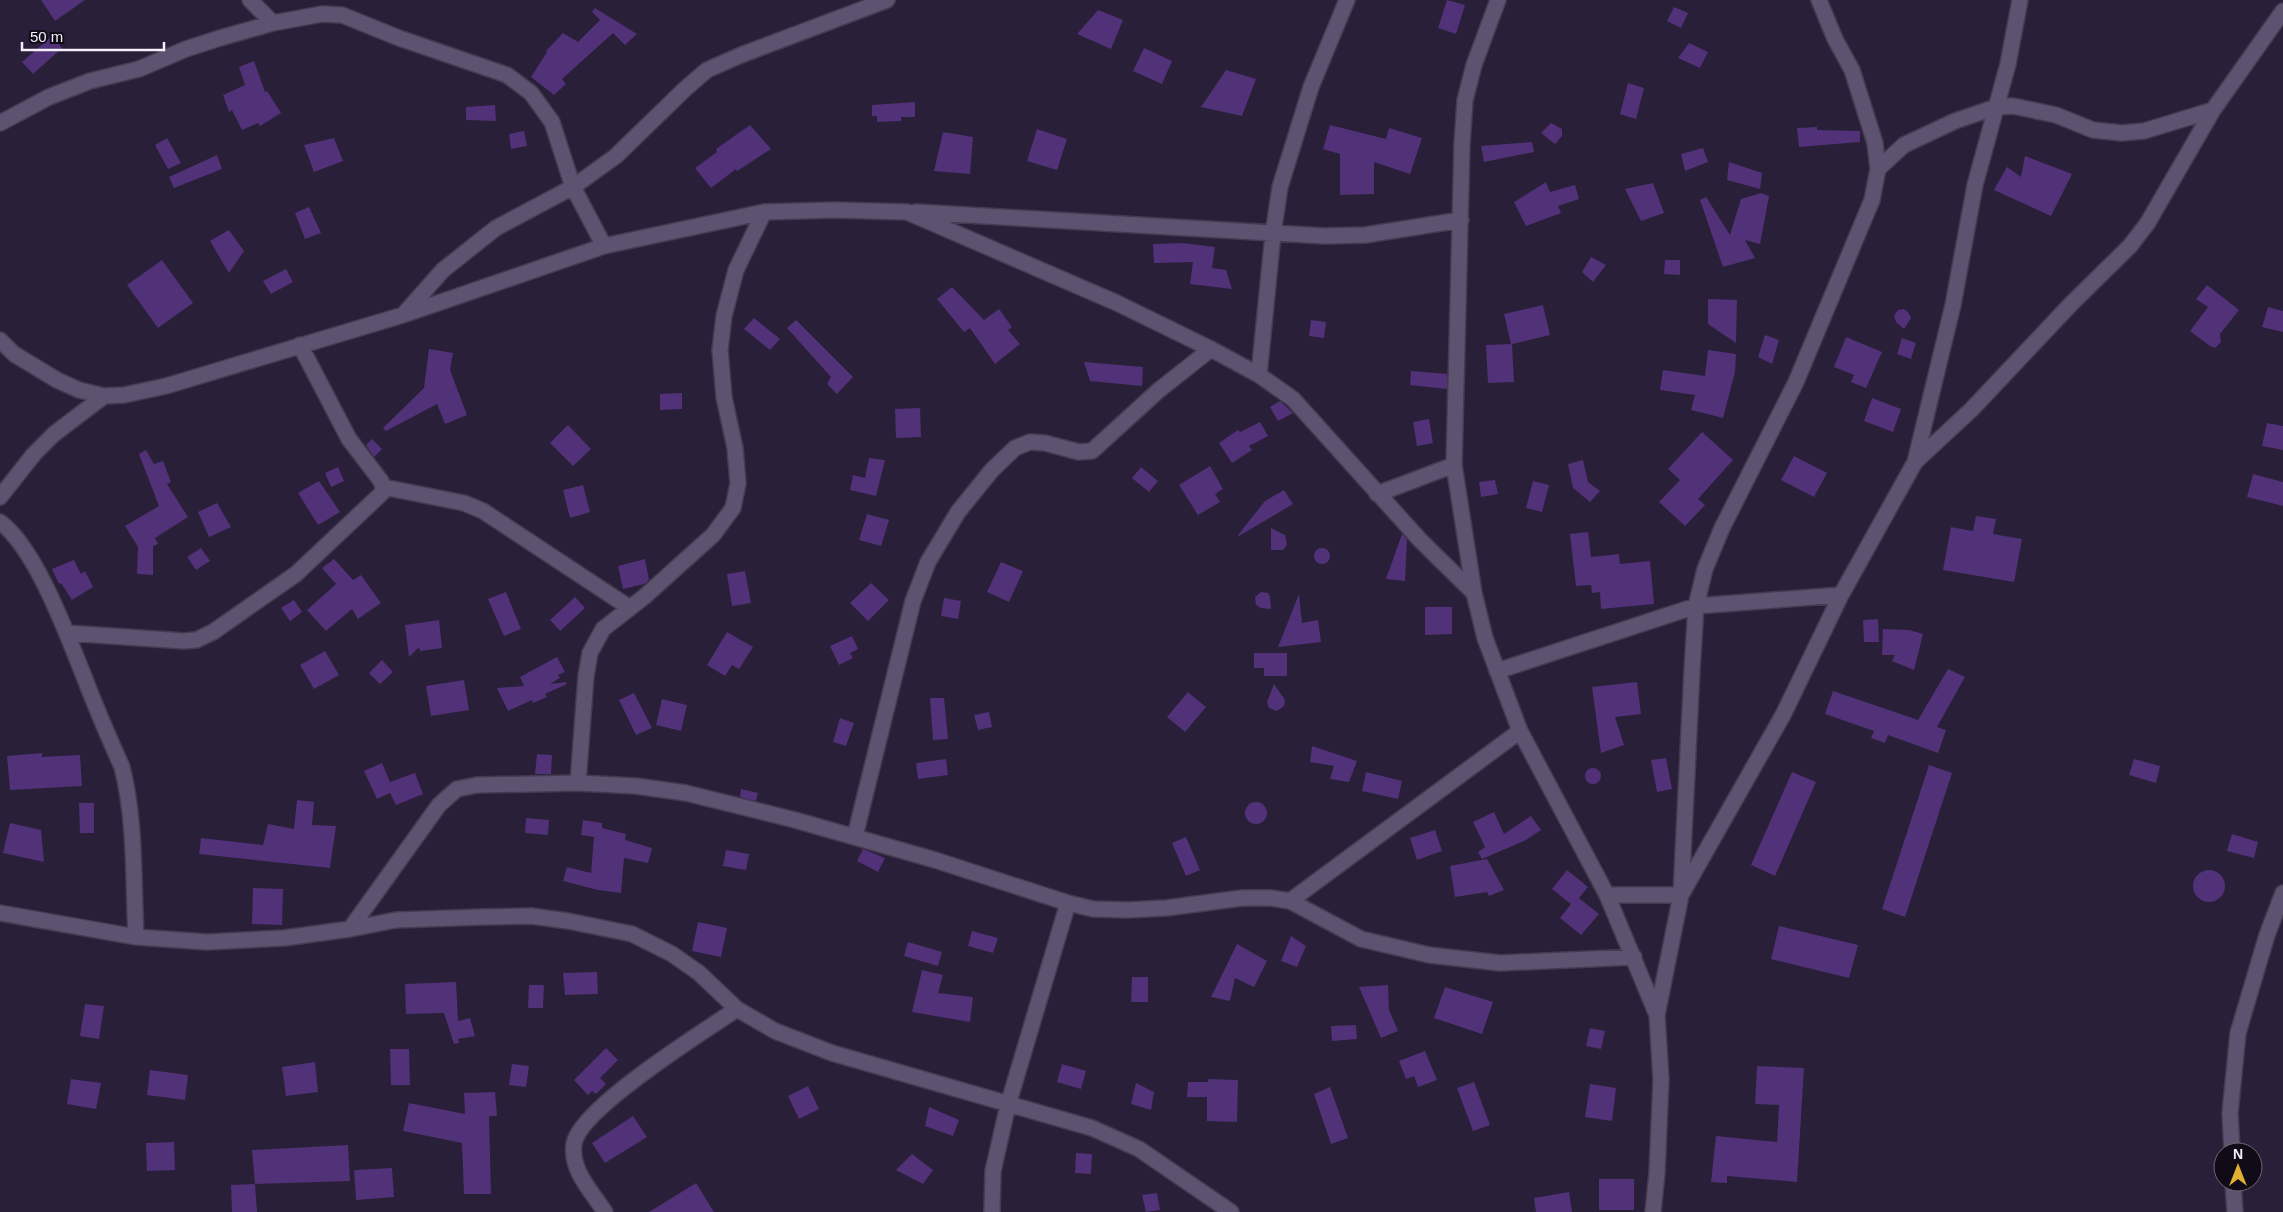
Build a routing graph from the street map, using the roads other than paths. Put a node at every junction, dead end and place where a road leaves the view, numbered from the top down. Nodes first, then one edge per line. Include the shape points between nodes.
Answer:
1 (250, 0) edge
2 (887, 0) edge
3 (1347, 0) edge
4 (1498, 0) edge
5 (1819, 0) edge
6 (2020, 0) edge
7 (2283, 11) edge
8 (273, 23) junction
9 (1996, 108) junction
10 (2213, 110) junction
11 (0, 123) edge
12 (1878, 169) junction
13 (573, 187) junction
14 (764, 212) junction
15 (907, 212) junction
16 (1461, 220) junction
17 (1273, 234) junction
18 (604, 246) junction
19 (403, 315) junction
20 (0, 340) edge
21 (300, 345) junction
22 (1210, 349) junction
23 (1259, 375) junction
24 (104, 396) junction
25 (1915, 462) junction
26 (1454, 465) junction
27 (383, 487) junction
28 (1377, 494) junction
29 (0, 497) edge
30 (0, 522) edge
31 (1474, 593) junction
32 (1841, 595) junction
33 (1696, 606) junction
34 (630, 608) junction
35 (67, 633) junction
36 (1497, 671) junction
37 (1520, 731) junction
38 (578, 783) junction
39 (855, 836) junction
40 (2283, 893) edge
41 (1607, 895) junction
42 (1681, 895) junction
43 (1290, 901) junction
44 (1068, 904) junction
45 (0, 913) edge
46 (350, 929) junction
47 (136, 937) junction
48 (1634, 957) junction
49 (736, 1009) junction
50 (1657, 1015) junction
51 (1008, 1105) junction
52 (2231, 1142) edge
53 (2233, 1192) edge
54 (605, 1212) edge
55 (992, 1212) edge
56 (1232, 1212) edge
57 (1653, 1212) edge
58 (2234, 1212) edge

1 - 8 street
2 - 13 street via 708,70 684,88 616,156
3 - 17 street via 1311,87 1280,187
4 - 16 street via 1465,100
5 - 12 street via 1852,70 1875,142
6 - 9 street
7 - 10 street
8 - 11 street via 186,49 139,69 90,81 49,97
8 - 13 street via 322,14 342,15 507,75 530,93 552,122
9 - 10 street via 2013,106 2048,113 2093,130 2122,133 2144,131
9 - 12 street via 1955,121 1904,145
9 - 25 street via 1975,185 1954,305
10 - 25 street via 2147,224 2130,246 1972,409
12 - 33 street via 1872,200 1796,382 1715,544 1705,568
13 - 18 street
13 - 19 street via 496,228 443,270
14 - 15 street
14 - 18 street
14 - 34 street via 736,270 724,316 720,350 738,483 733,508 713,535
15 - 17 street
15 - 22 street via 1117,303
16 - 17 street via 1365,235
16 - 26 street
17 - 23 street
18 - 19 street
19 - 21 street
20 - 24 street via 14,354 57,380 78,390
21 - 24 street via 166,386
21 - 27 street via 349,439
22 - 23 street
22 - 39 street via 1092,451 1079,452 1030,442 1015,448 992,470 958,512 928,562 913,601
23 - 28 street via 1293,400
24 - 29 street via 54,434
25 - 32 street
26 - 28 street
26 - 31 street
27 - 34 street via 464,503 483,511
27 - 35 street via 382,493 296,574 213,632 196,640 184,642
28 - 31 street
30 - 35 street via 24,546
31 - 36 street
32 - 33 street
32 - 42 street via 1783,716
33 - 36 street
33 - 42 street
34 - 38 street via 603,629 590,652
35 - 47 street via 122,767 127,788
36 - 37 street
37 - 41 street
37 - 43 street
38 - 39 street via 636,786 686,794
38 - 46 street via 477,785 457,789 439,805
39 - 44 street
40 - 52 street via 2238,1033 2230,1113
41 - 42 street
41 - 48 street
42 - 50 street
43 - 44 street via 1242,898 1126,910
43 - 48 street via 1361,938 1429,955 1500,962
44 - 51 street
45 - 47 street
46 - 47 street via 284,938 207,942
46 - 49 street via 396,920 530,916 632,934 672,954 699,973
48 - 50 street
49 - 51 street via 775,1031 832,1053
49 - 54 street via 624,1088 579,1132 574,1143 578,1171
50 - 57 street via 1661,1080
51 - 55 street via 993,1171
51 - 56 street via 1092,1128 1138,1149
53 - 58 street

